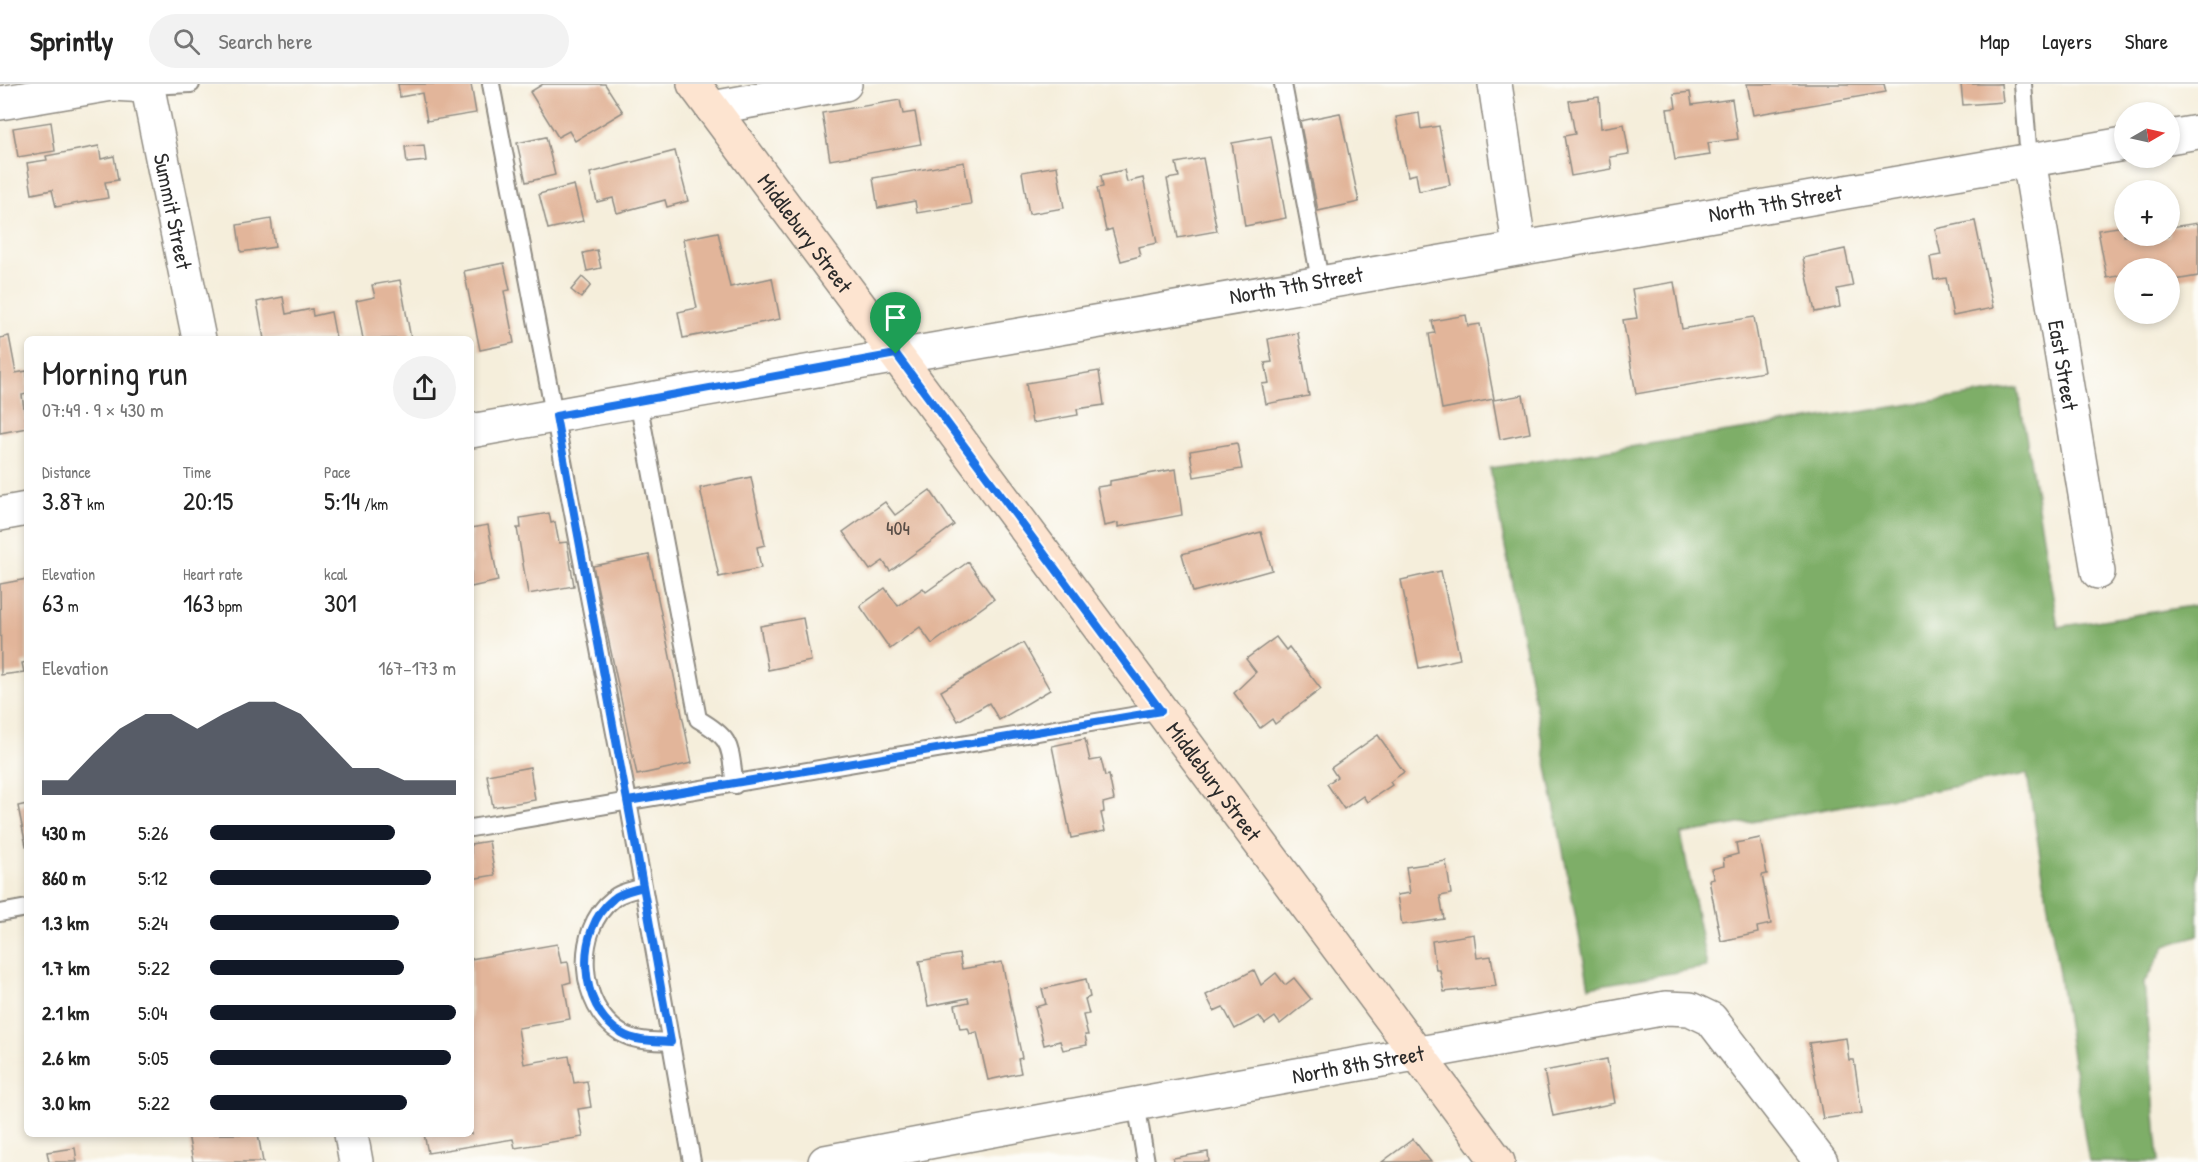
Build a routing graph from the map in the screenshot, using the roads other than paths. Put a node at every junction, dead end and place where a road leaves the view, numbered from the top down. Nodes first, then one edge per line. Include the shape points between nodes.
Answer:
1 (191, 84) edge
2 (491, 84) edge
3 (845, 84) edge
4 (1283, 84) edge
5 (1495, 84) edge
6 (2023, 84) edge
7 (147, 85) edge
8 (703, 96) edge
9 (0, 103) edge
10 (2198, 132) edge
11 (2180, 135) edge
12 (2114, 146) edge
13 (2029, 160) junction
14 (1519, 245) junction
15 (1320, 280) junction
16 (198, 336) edge
17 (896, 354) junction
18 (638, 401) junction
19 (556, 416) junction
20 (474, 430) edge
21 (24, 510) edge
22 (0, 514) edge
23 (2098, 572) dead end
24 (1161, 711) junction
25 (735, 784) junction
26 (628, 801) junction
27 (474, 827) edge
28 (643, 887) junction
29 (24, 909) edge
30 (0, 913) edge
31 (671, 1042) junction
32 (1418, 1055) junction
33 (1136, 1103) junction
34 (352, 1137) edge
35 (356, 1162) edge
36 (692, 1162) edge
37 (825, 1162) edge
38 (1146, 1162) edge
39 (1498, 1162) edge
40 (1821, 1162) edge

1 - 7 lane
2 - 19 lane
3 - 8 street
4 - 15 lane
5 - 14 street
6 - 13 lane
7 - 9 street via 112,84
7 - 16 street, Summit Street
8 - 17 main road, Middlebury Street
10 - 11 street
12 - 13 street, North 7th Street
13 - 14 street, North 7th Street
13 - 23 street, East Street
14 - 15 street, North 7th Street
15 - 17 street, North 7th Street
17 - 18 street, North 7th Street
17 - 24 main road, Middlebury Street
18 - 19 street, North 7th Street
18 - 25 lane via 698,719 729,743
19 - 20 street, North 7th Street
19 - 26 lane
21 - 22 street
24 - 25 lane
24 - 32 main road, Middlebury Street
25 - 26 lane
26 - 27 lane
26 - 28 lane
28 - 31 lane
28 - 31 lane via 614,897 591,927 587,946 591,997 603,1020 622,1034 642,1041
29 - 30 lane
31 - 36 lane
32 - 33 street, North 8th Street
32 - 39 main road, Middlebury Street
32 - 40 street, North 8th Street via 1666,1008 1690,1009 1711,1019
33 - 37 street, North 8th Street
33 - 38 lane
34 - 35 street

